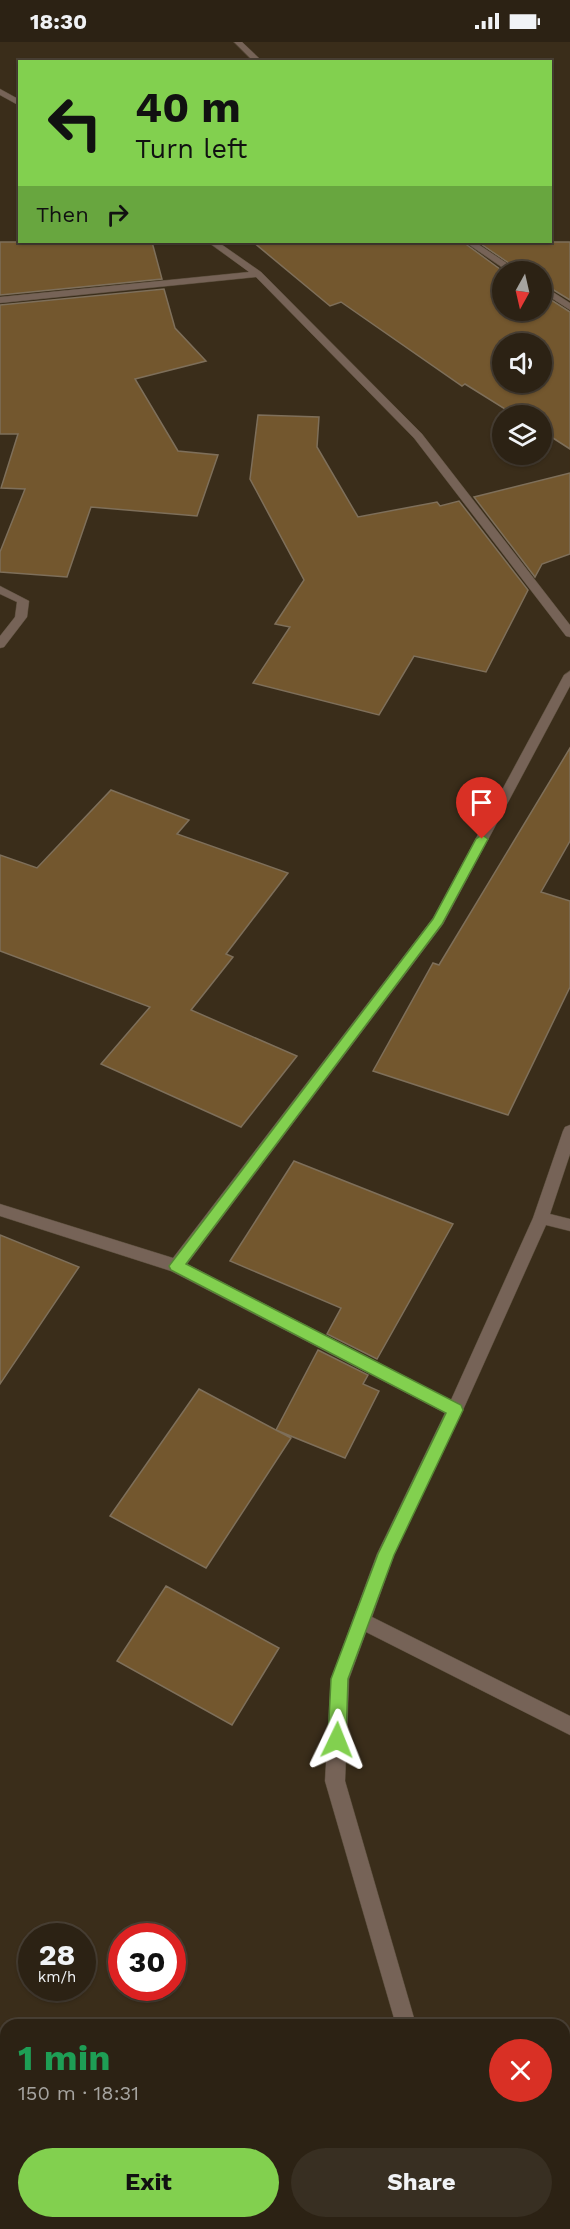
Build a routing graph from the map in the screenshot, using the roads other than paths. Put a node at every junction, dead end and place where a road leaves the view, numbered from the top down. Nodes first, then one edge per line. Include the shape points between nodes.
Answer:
1 (238, 42) edge
2 (257, 60) edge
3 (0, 91) edge
4 (18, 103) edge
5 (214, 243) edge
6 (472, 243) edge
7 (499, 261) edge
8 (258, 274) junction
9 (552, 295) edge
10 (0, 300) edge
11 (570, 307) edge
12 (0, 589) edge
13 (570, 633) edge
14 (0, 644) edge
15 (570, 675) edge
16 (570, 1131) edge
17 (0, 1210) edge
18 (541, 1218) junction
19 (570, 1225) edge
20 (176, 1266) junction
21 (455, 1410) junction
22 (362, 1621) junction
23 (570, 1726) edge
24 (404, 2019) edge

1 - 2 street
3 - 4 street
5 - 8 street
6 - 7 street
8 - 10 street
8 - 13 street via 418,436
9 - 11 street
12 - 14 street via 23,601 21,616
15 - 20 street via 438,921
16 - 18 street
17 - 20 street
18 - 19 street
18 - 21 street
20 - 21 street
21 - 22 street via 386,1554
22 - 23 street
22 - 24 street via 339,1679 335,1781

